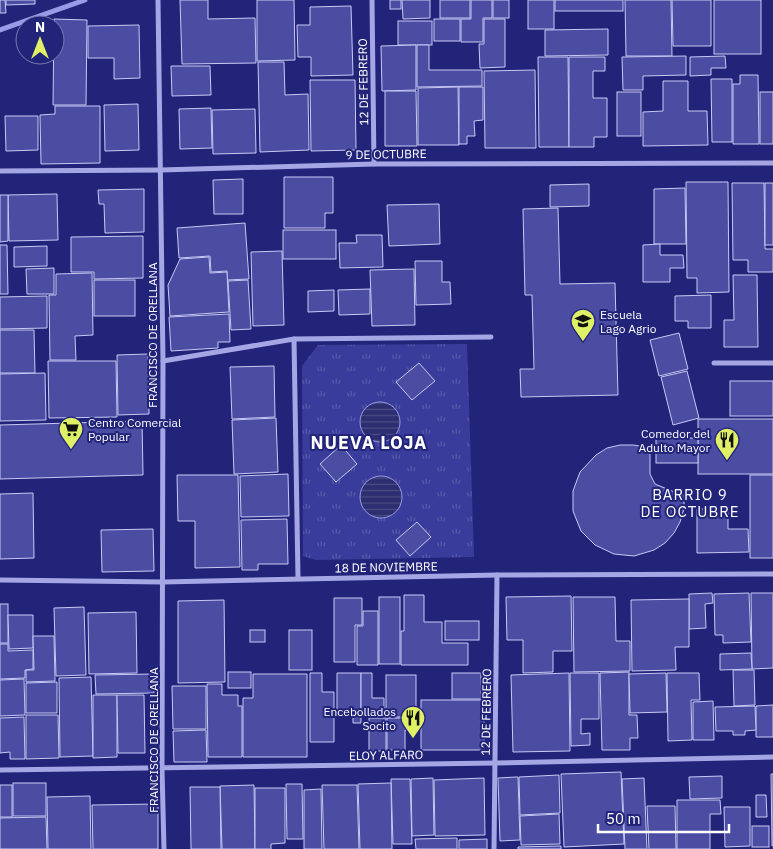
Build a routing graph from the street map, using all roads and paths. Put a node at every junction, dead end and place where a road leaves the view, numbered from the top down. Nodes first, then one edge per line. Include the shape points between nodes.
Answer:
1 (158, 0) edge
2 (372, 0) edge
3 (773, 163) edge
4 (374, 164) junction
5 (161, 170) junction
6 (0, 171) edge
7 (491, 337) dead end
8 (294, 339) junction
9 (163, 361) junction
10 (714, 363) dead end
11 (773, 363) edge
12 (773, 574) edge
13 (498, 575) junction
14 (298, 578) junction
15 (0, 580) edge
16 (163, 582) junction
17 (773, 757) edge
18 (495, 763) junction
19 (162, 769) junction
20 (0, 770) edge
21 (164, 849) edge
22 (494, 849) edge

1 - 5 street, FRANCISCO DE ORELLANA
2 - 4 street, 12 DE FEBRERO
3 - 4 street, 9 DE OCTUBRE
4 - 5 street, 9 DE OCTUBRE
5 - 6 street, 9 DE OCTUBRE
5 - 9 street, FRANCISCO DE ORELLANA
7 - 8 street
8 - 9 street
8 - 14 street
9 - 16 street, FRANCISCO DE ORELLANA
10 - 11 street
12 - 13 street, 18 DE NOVIEMBRE
13 - 14 street, 18 DE NOVIEMBRE
13 - 18 street, 12 DE FEBRERO
14 - 16 street, 18 DE NOVIEMBRE
15 - 16 street, 18 DE NOVIEMBRE
16 - 19 street, FRANCISCO DE ORELLANA
17 - 18 street, ELOY ALFARO
18 - 19 street, ELOY ALFARO
18 - 22 street, 12 DE FEBRERO
19 - 20 street, ELOY ALFARO
19 - 21 street, FRANCISCO DE ORELLANA

